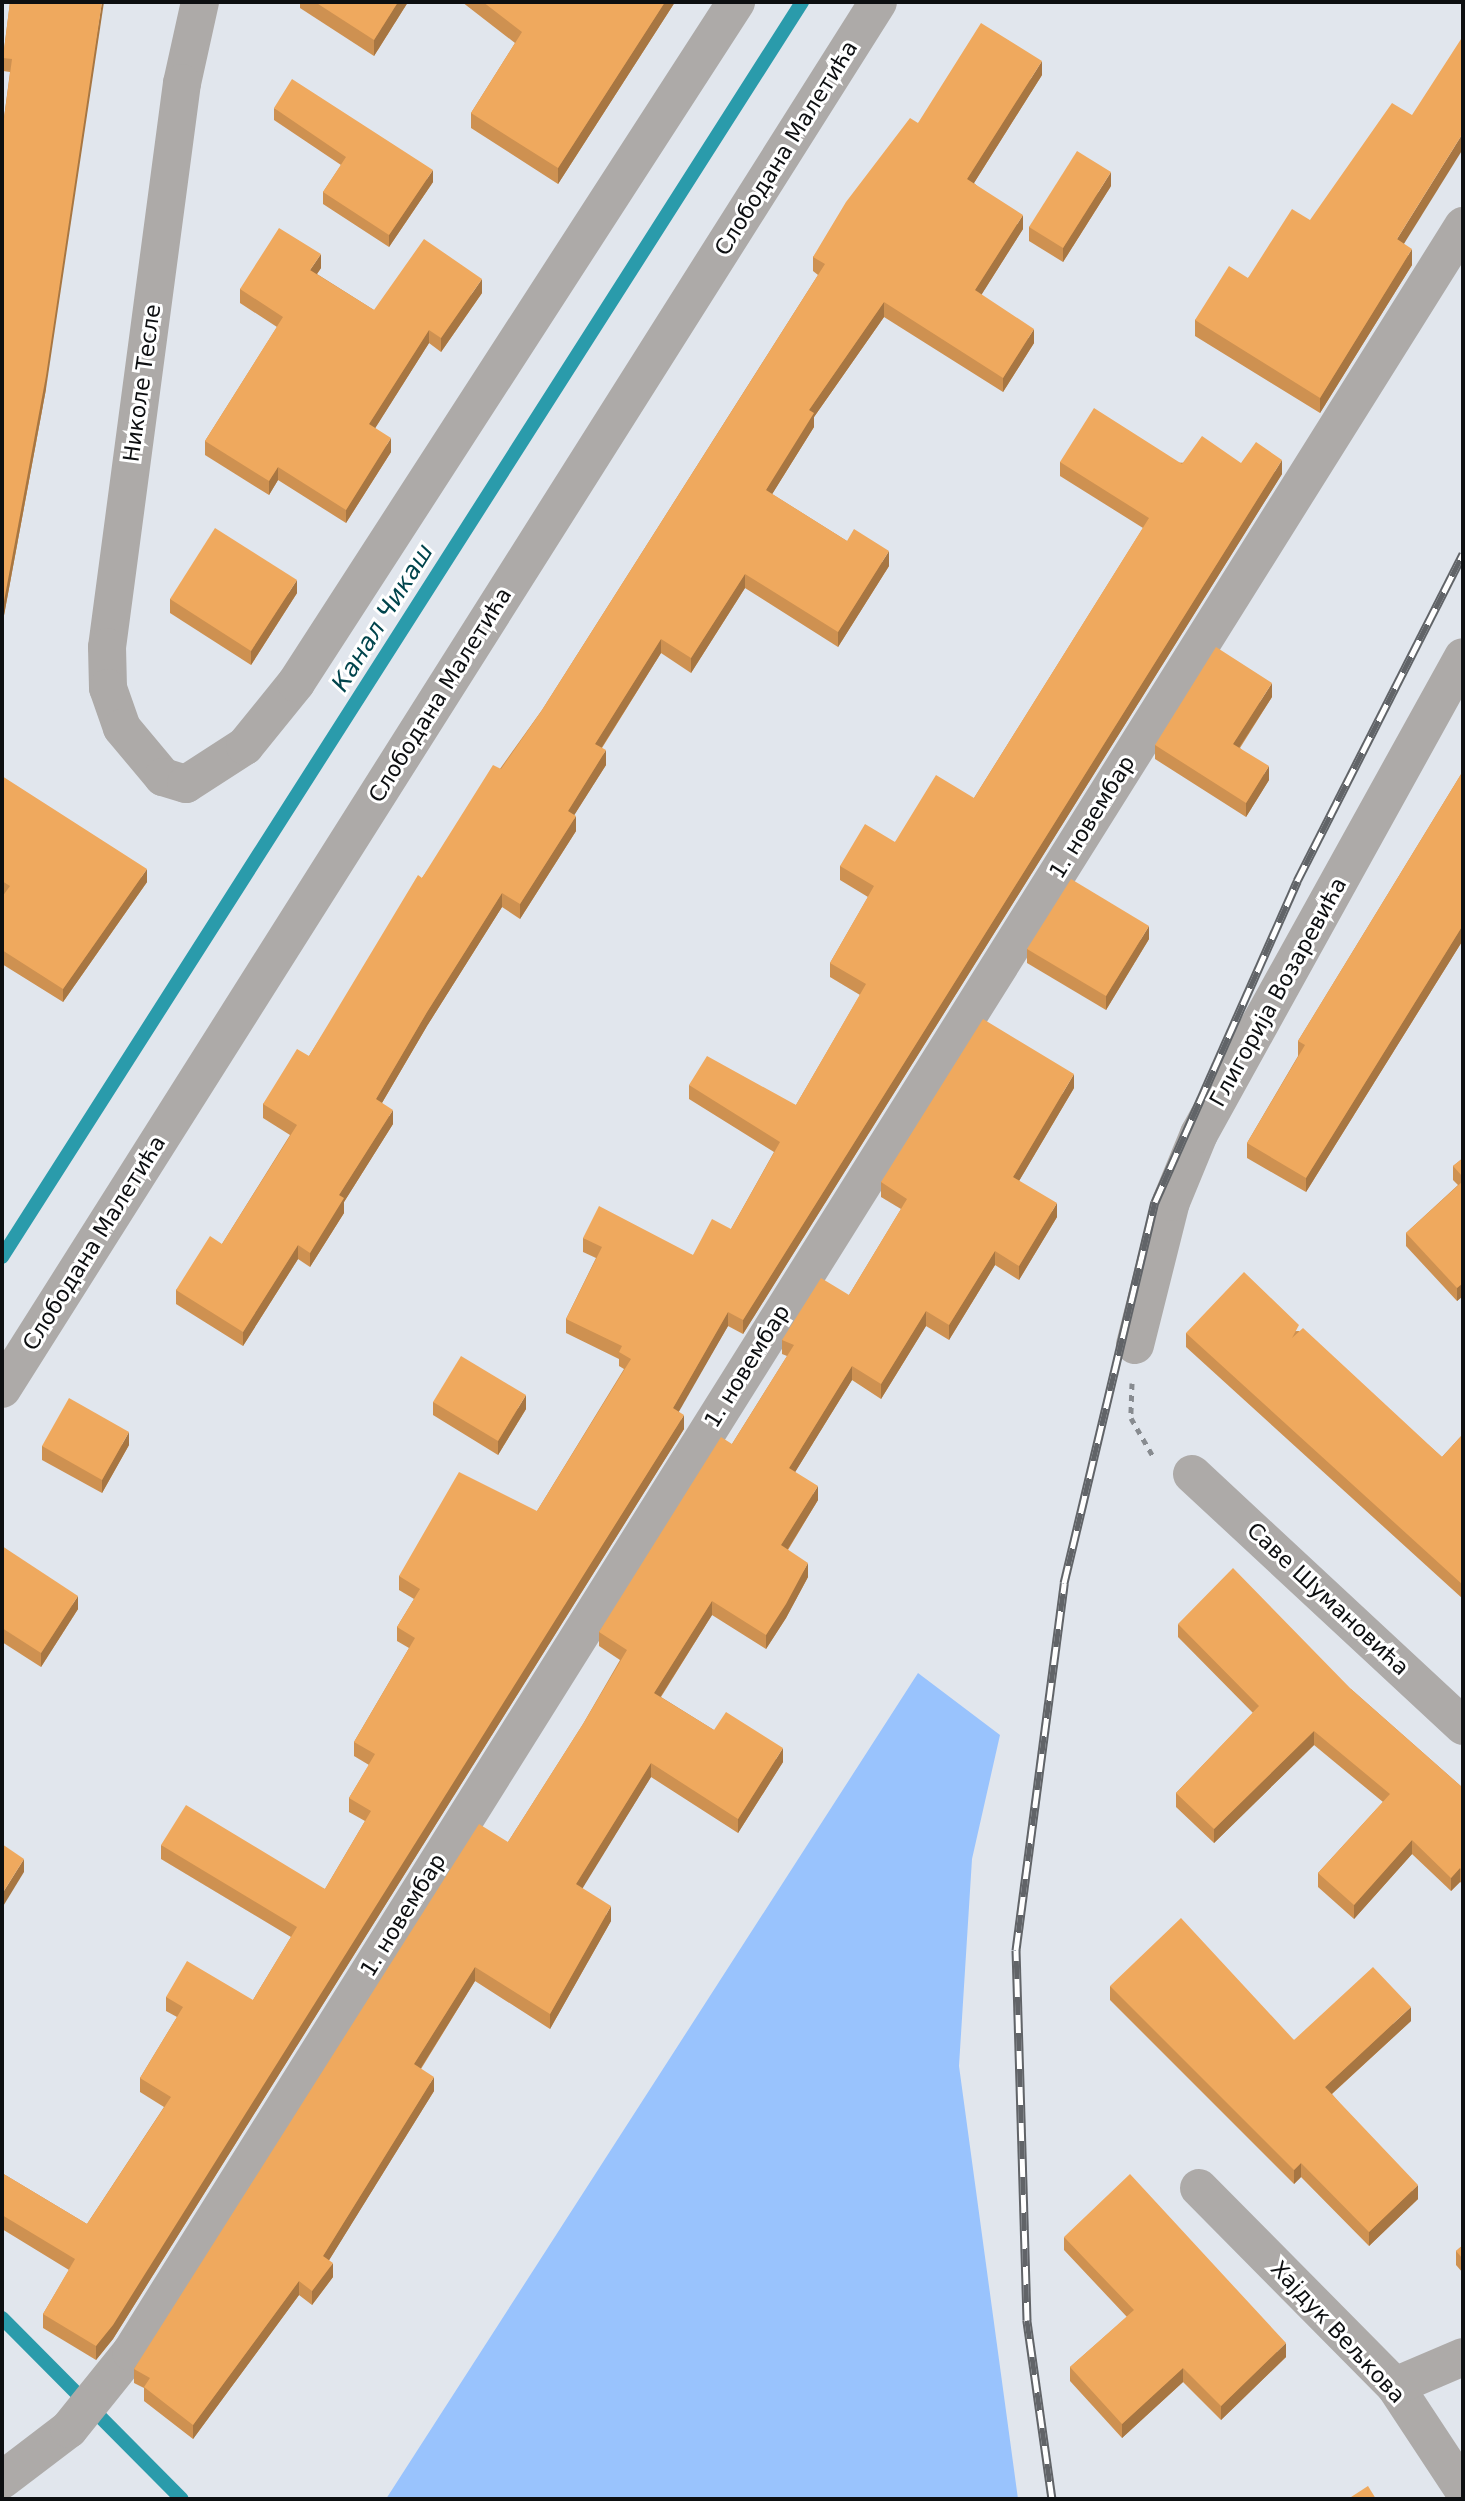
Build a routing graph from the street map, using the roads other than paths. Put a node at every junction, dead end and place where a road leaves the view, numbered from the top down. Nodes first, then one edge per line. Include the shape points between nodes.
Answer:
1 (200, 2) edge
2 (736, 2) edge
3 (878, 2) edge
4 (1463, 226) edge
5 (1463, 657) edge
6 (1135, 1345) road end
7 (2, 1389) edge
8 (1192, 1474) road end
9 (1463, 1726) edge
10 (1199, 2188) dead end
11 (1463, 2357) edge
12 (1395, 2386) junction
13 (1458, 2472) edge
14 (2, 2480) edge

1 - 2 street, Николе Тесле via 182,83 107,647 108,688 122,728 163,777 186,784 245,746 296,683
3 - 7 street, Слободана Малетића
4 - 14 street, 1. новембар via 131,2352 69,2429
5 - 6 street, Глигорија Возаревића via 1199,1134 1171,1202
8 - 9 street, Саве Шумановића
10 - 12 street, Хајдук Вељкова
11 - 12 street
12 - 13 street, Хајдук Вељкова

